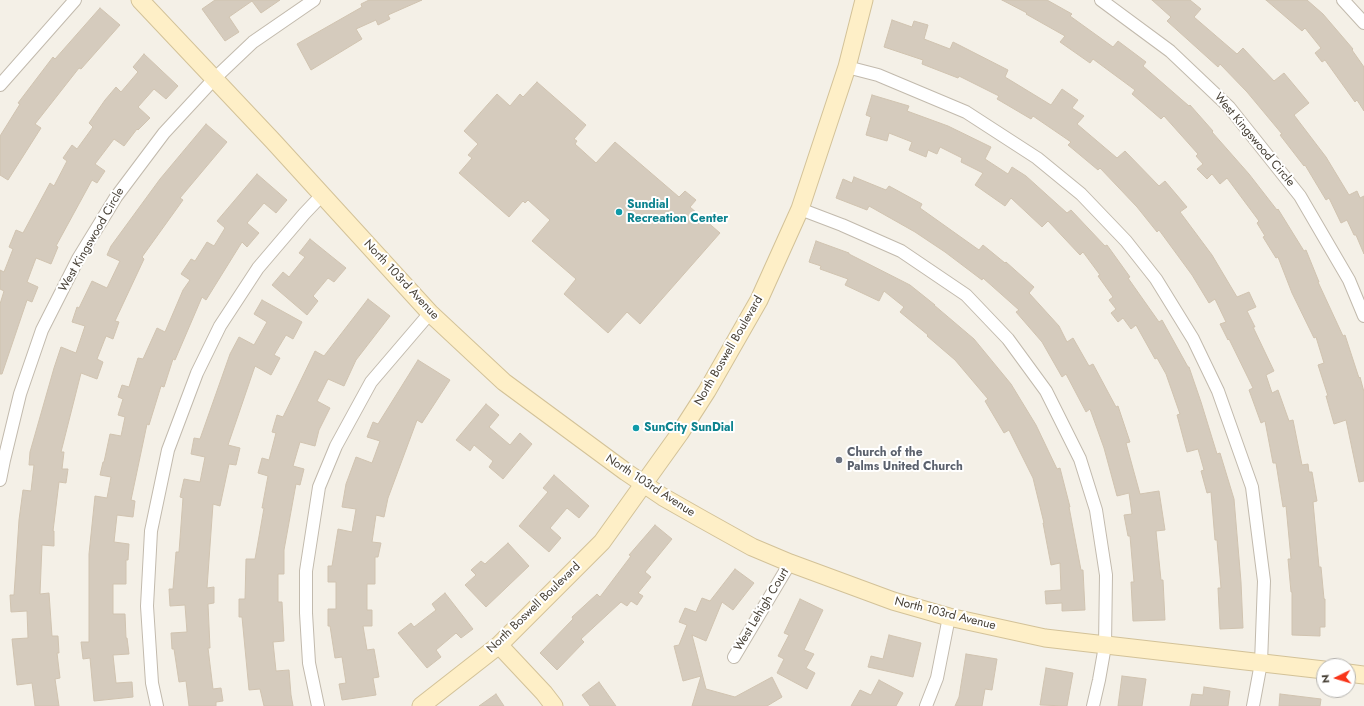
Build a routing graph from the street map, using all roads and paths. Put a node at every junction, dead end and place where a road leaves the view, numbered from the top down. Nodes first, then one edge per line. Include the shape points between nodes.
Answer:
1 (75, 0) edge
2 (140, 0) edge
3 (314, 0) edge
4 (864, 0) edge
5 (1101, 0) edge
6 (1343, 0) edge
7 (1364, 23) edge
8 (847, 67) junction
9 (214, 79) junction
10 (0, 85) edge
11 (322, 195) junction
12 (800, 209) junction
13 (430, 313) junction
14 (1364, 316) edge
15 (0, 480) edge
16 (644, 484) junction
17 (790, 564) junction
18 (949, 617) junction
19 (499, 645) junction
20 (1105, 646) junction
21 (734, 657) dead end
22 (1262, 663) junction
23 (1316, 669) edge
24 (157, 706) edge
25 (318, 706) edge
26 (421, 706) edge
27 (554, 706) edge
28 (926, 706) edge
29 (1093, 706) edge
30 (1253, 706) edge

1 - 10 street
2 - 9 street, North 103rd Avenue
3 - 9 street, West Kingswood Circle via 253,42
4 - 8 street, North Boswell Boulevard
5 - 14 street, West Kingswood Circle via 1170,51 1229,107 1300,196 1349,280
6 - 7 street
8 - 12 street, North Boswell Boulevard
8 - 22 street via 878,75 966,112 1037,158 1081,194 1156,279 1193,339 1218,391 1252,487 1264,581
9 - 11 street, North 103rd Avenue
9 - 15 street, West Kingswood Circle via 164,134 116,196 78,259 42,330 20,394
11 - 13 street, North 103rd Avenue
11 - 24 street via 258,268 220,326 197,372 168,450 151,531 147,606 152,683
12 - 16 street, North Boswell Boulevard via 759,300 726,359 684,428
12 - 20 street via 901,251 966,295 1008,339 1046,391 1080,459 1096,510 1106,575
13 - 16 street, North 103rd Avenue via 504,382
13 - 25 street via 371,382 336,446 319,487 306,571 309,663
16 - 17 street, North 103rd Avenue via 752,547
16 - 19 street, North Boswell Boulevard via 602,542
17 - 18 street, North 103rd Avenue via 893,601
17 - 21 street, West Lehigh Court
18 - 20 street, North 103rd Avenue via 1045,638
18 - 28 street via 938,678
19 - 26 street, North Boswell Boulevard
19 - 27 street
20 - 22 street, North 103rd Avenue
20 - 29 street
22 - 23 street, North 103rd Avenue
22 - 30 street

